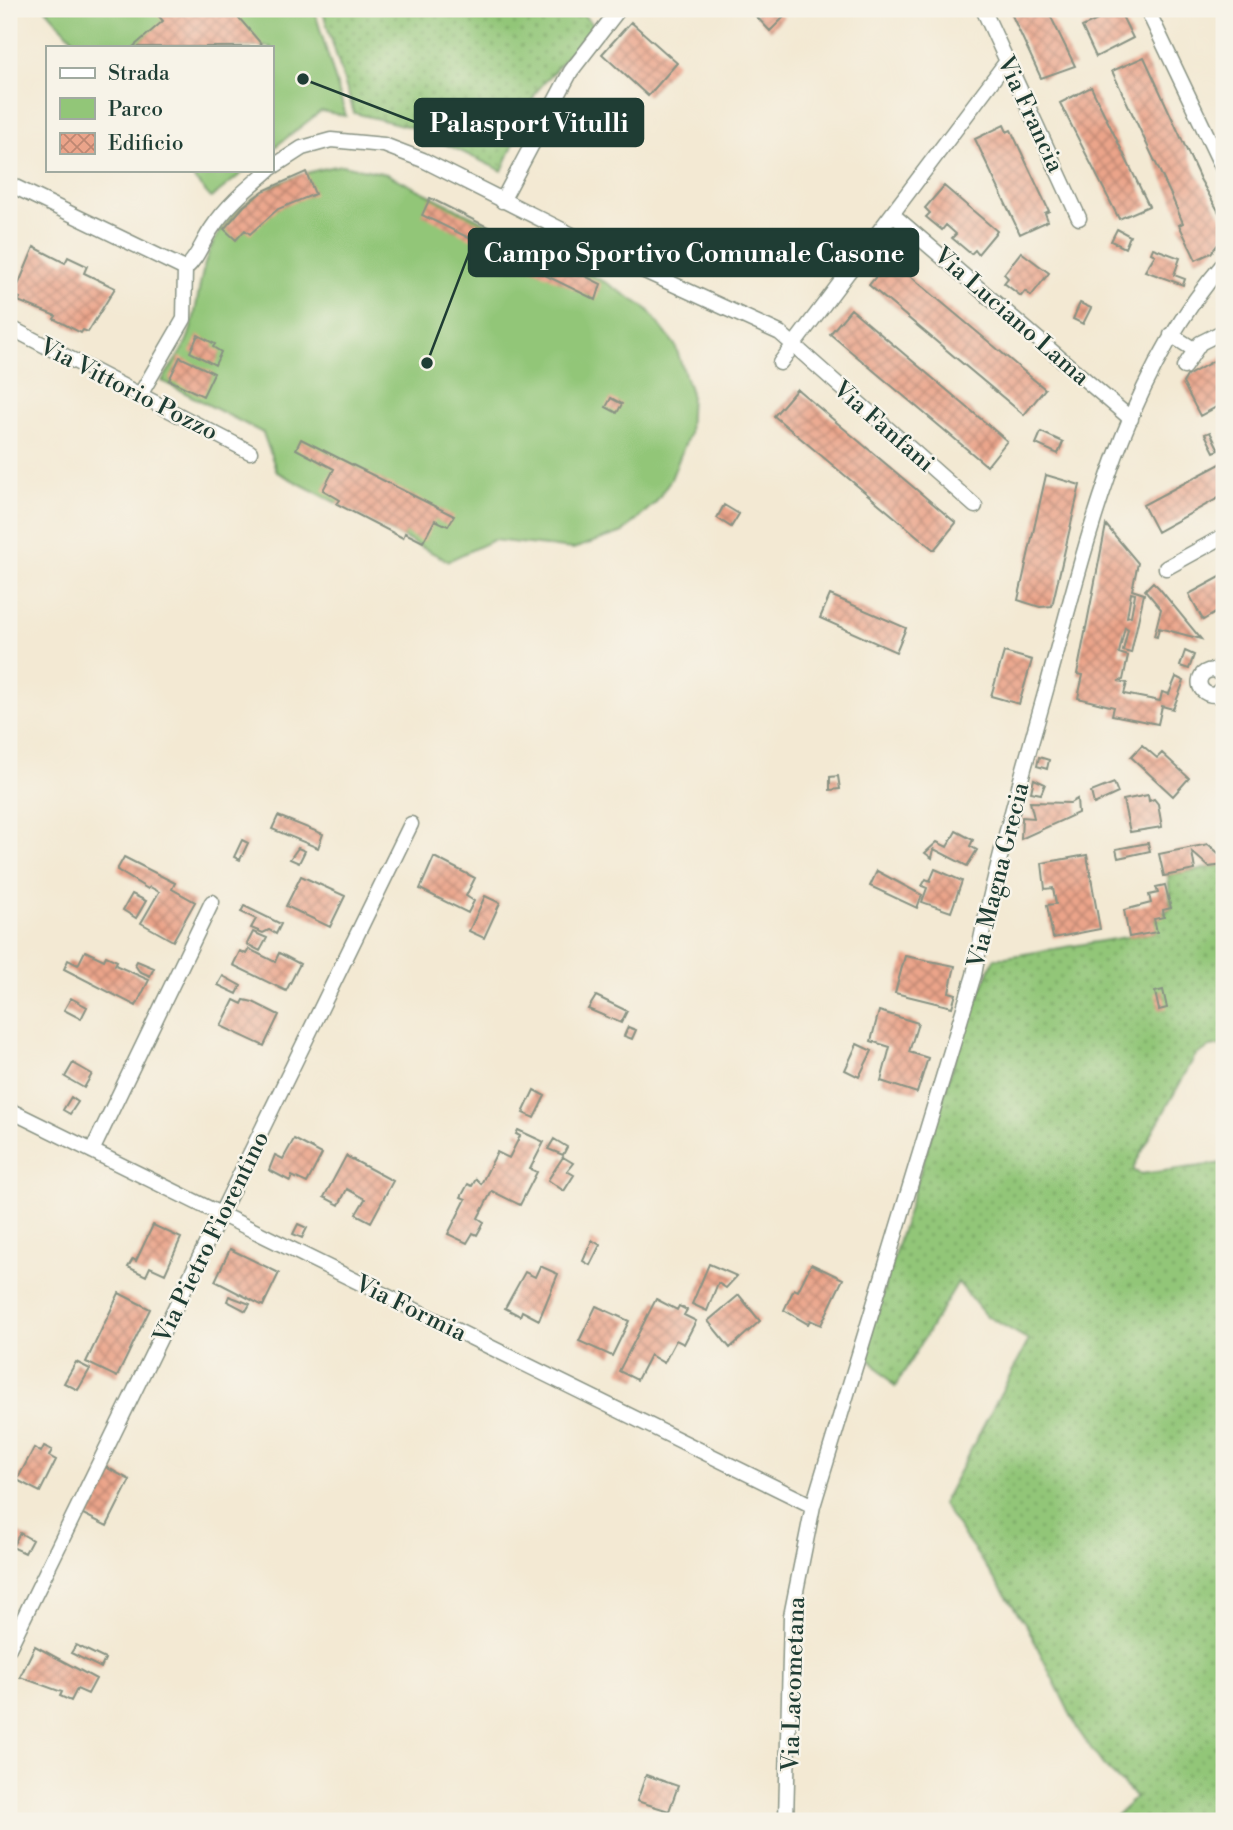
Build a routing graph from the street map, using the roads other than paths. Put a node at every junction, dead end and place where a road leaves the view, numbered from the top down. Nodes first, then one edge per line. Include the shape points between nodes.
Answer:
1 (619, 9) edge
2 (983, 9) edge
3 (1147, 9) edge
4 (1007, 61) junction
5 (273, 167) edge
6 (1224, 171) edge
7 (267, 172) edge
8 (9, 184) edge
9 (502, 201) junction
10 (892, 214) junction
11 (1079, 218) dead end
12 (1224, 263) edge
13 (185, 269) junction
14 (9, 327) edge
15 (1224, 331) edge
16 (1171, 335) junction
17 (793, 346) junction
18 (1195, 350) junction
19 (780, 363) dead end
20 (1184, 367) dead end
21 (140, 395) junction
22 (1131, 419) junction
23 (250, 452) dead end
24 (975, 506) dead end
25 (1224, 536) edge
26 (1166, 568) dead end
27 (411, 824) dead end
28 (212, 902) dead end
29 (9, 1110) edge
30 (92, 1151) junction
31 (222, 1215) junction
32 (813, 1506) junction
33 (9, 1648) edge
34 (786, 1821) edge

1 - 9 street via 571,71
2 - 4 street, Via Francia
3 - 6 street
4 - 10 street
4 - 11 street, Via Francia
5 - 9 street, Via Fanfani via 302,148 331,140 384,145
7 - 13 street, Via Fanfani via 228,206
8 - 13 street
9 - 17 street, Via Fanfani via 780,334
10 - 17 street
10 - 22 street, Via Luciano Lama
12 - 16 street, Via Magna Grecia
13 - 21 street via 184,319
14 - 21 street, Via Vittorio Pozzo
15 - 18 street
16 - 18 street
16 - 22 street, Via Magna Grecia
17 - 19 street
17 - 24 street, Via Fanfani
18 - 20 street
21 - 23 street, Via Vittorio Pozzo
22 - 32 street, Via Magna Grecia via 1102,492 988,900 974,975
25 - 26 street
27 - 31 street, Via Pietro Fiorentino
28 - 30 street
29 - 30 street, Via Formia
30 - 31 street, Via Formia
31 - 32 street, Via Formia
31 - 33 street, Via Pietro Fiorentino
32 - 34 street, Via Lacometana via 791,1616

